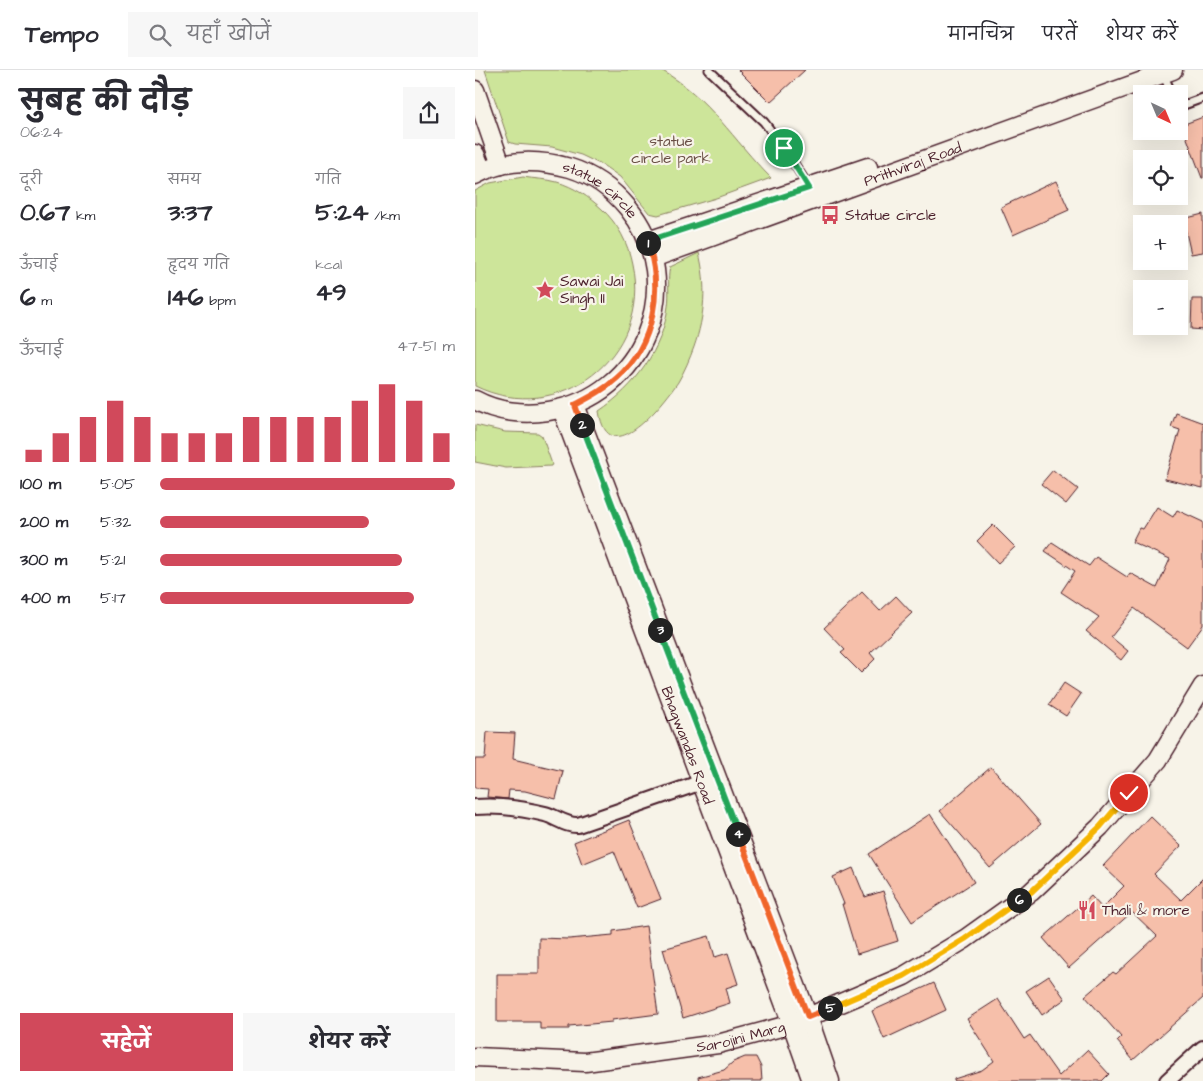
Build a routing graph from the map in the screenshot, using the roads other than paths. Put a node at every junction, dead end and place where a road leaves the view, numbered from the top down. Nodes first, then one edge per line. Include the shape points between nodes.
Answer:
1 (709, 70) edge
2 (1144, 70) edge
3 (1166, 71) edge
4 (1170, 85) edge
5 (475, 90) edge
6 (1203, 98) edge
7 (1188, 104) edge
8 (475, 154) edge
9 (501, 165) junction
10 (479, 173) edge
11 (809, 188) junction
12 (648, 241) junction
13 (653, 258) junction
14 (475, 400) edge
15 (568, 407) junction
16 (1203, 686) edge
17 (702, 782) junction
18 (475, 807) edge
19 (800, 1020) junction
20 (1203, 1048) edge
21 (475, 1057) edge
22 (812, 1081) edge
23 (830, 1081) edge
24 (1167, 1081) edge

1 - 11 lane via 764,122
2 - 11 street, Prithviraj Road
3 - 4 lane
3 - 13 street, Prithviraj Road
5 - 9 street
6 - 7 lane
8 - 10 street
9 - 10 street, statue circle
9 - 12 street, statue circle via 526,161 552,163 577,170 620,198
11 - 12 street, Prithviraj Road
12 - 13 street, statue circle
13 - 15 street, statue circle via 655,309 635,357 598,393
14 - 15 street, statue circle via 508,411 535,413
15 - 17 street, Bhagwandas Road
15 - 19 street, Bhagwandas Road
16 - 19 street, Sarojini Marg via 1158,760 1100,827 1031,892 965,939 904,976
17 - 18 street via 571,826 520,808
17 - 19 street, Bhagwandas Road
19 - 21 street, Sarojini Marg via 718,1044 585,1062
19 - 22 street, Bhagwandas Road
19 - 23 street, Bhagwandas Road
20 - 24 street

